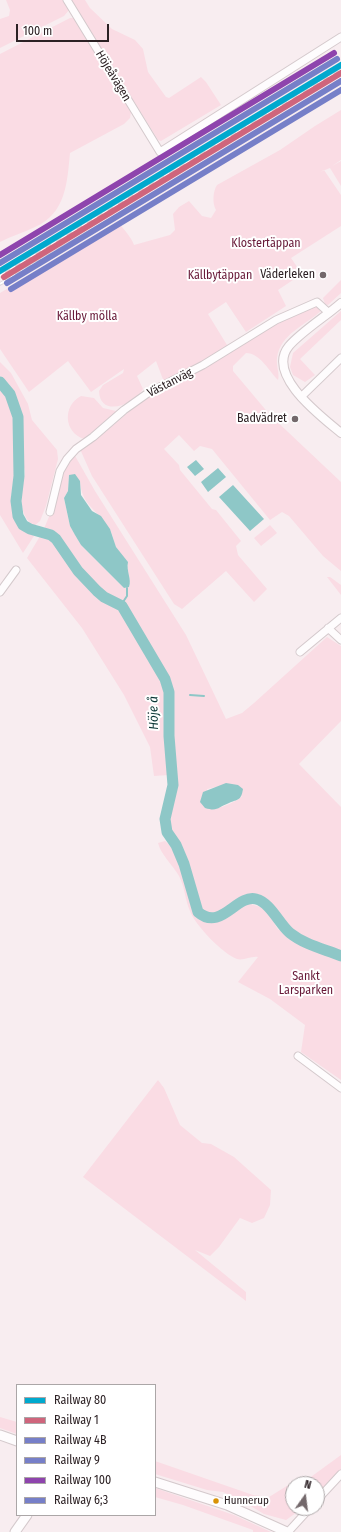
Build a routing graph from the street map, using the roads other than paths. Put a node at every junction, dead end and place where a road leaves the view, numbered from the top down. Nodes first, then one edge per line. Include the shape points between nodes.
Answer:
1 (66, 0) edge
2 (341, 36) edge
3 (341, 303) edge
4 (329, 313) junction
5 (341, 358) edge
6 (302, 397) junction
7 (341, 433) edge
8 (50, 512) dead end
9 (16, 570) dead end
10 (0, 592) edge
11 (341, 618) edge
12 (328, 628) junction
13 (341, 640) edge
14 (300, 652) dead end
15 (298, 1056) dead end
16 (341, 1088) edge
17 (0, 1435) edge
18 (16, 1441) edge
19 (341, 1474) edge
20 (156, 1482) edge
21 (325, 1491) edge
22 (26, 1516) edge
23 (302, 1516) edge
24 (15, 1532) edge
25 (287, 1532) edge

1 - 2 street, Höjeåvägen via 160,152
3 - 4 street
4 - 6 street via 289,346 283,363 284,373
4 - 8 street, Västanväg via 317,302 286,314 203,365 143,397 70,454 60,471
5 - 6 street
6 - 7 street
9 - 10 street
11 - 12 street
12 - 13 street
12 - 14 street
15 - 16 street
17 - 18 main road
19 - 21 street
20 - 25 main road via 226,1505
22 - 24 main road
23 - 25 street

